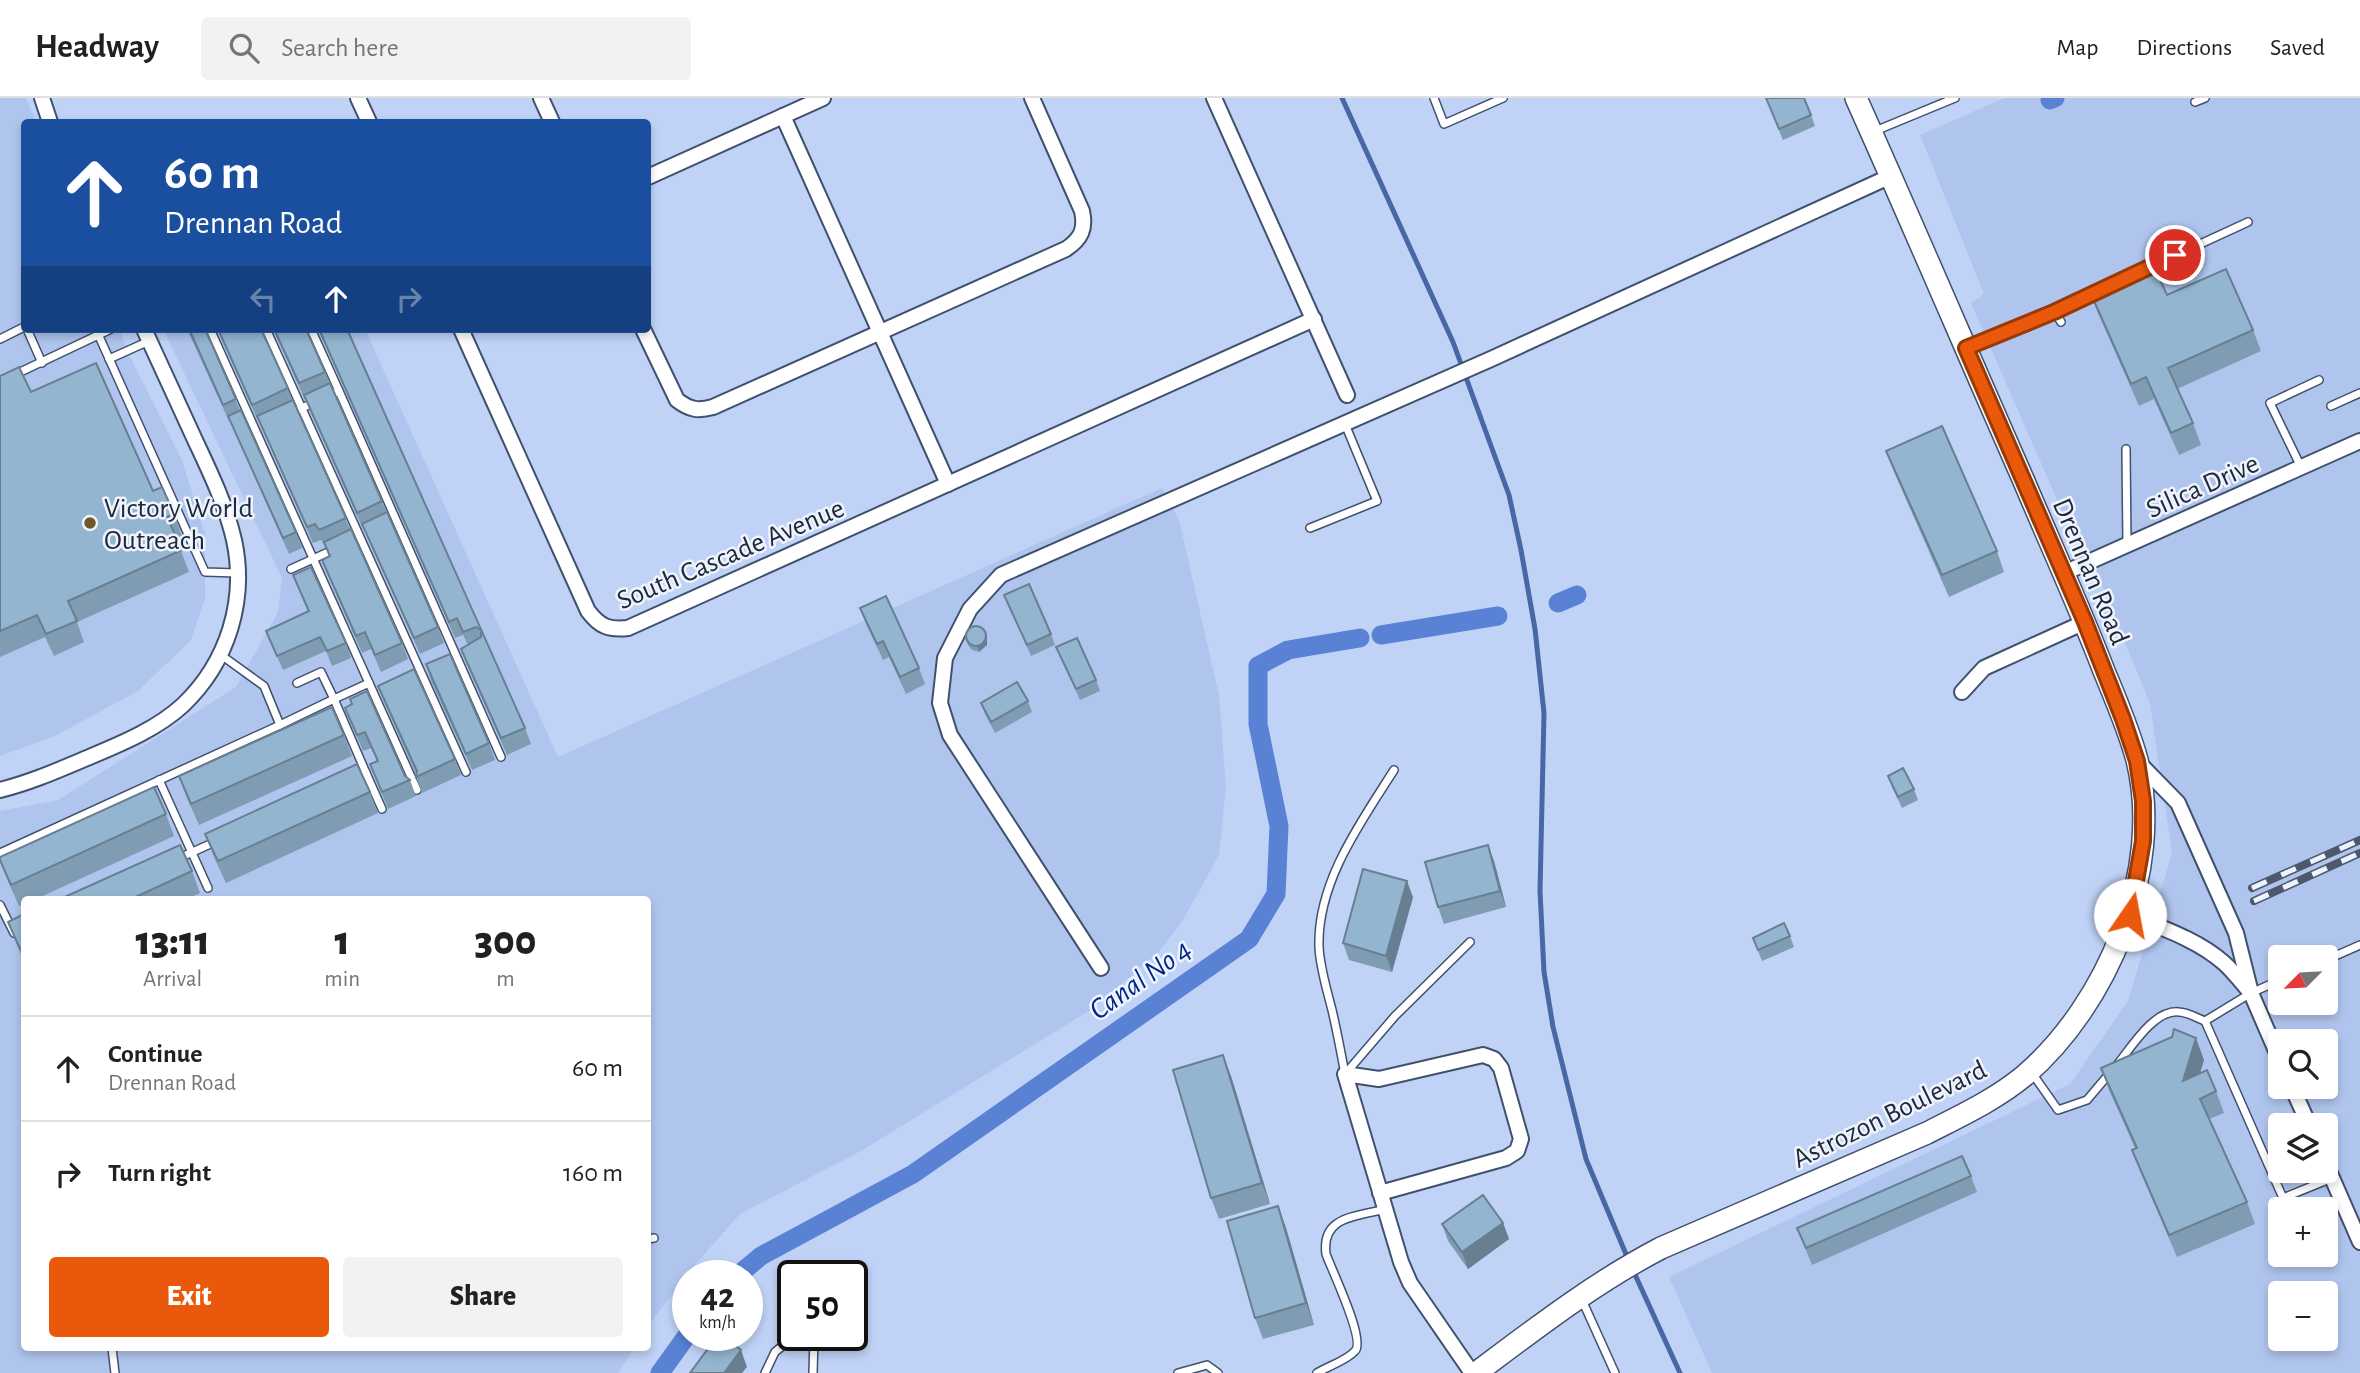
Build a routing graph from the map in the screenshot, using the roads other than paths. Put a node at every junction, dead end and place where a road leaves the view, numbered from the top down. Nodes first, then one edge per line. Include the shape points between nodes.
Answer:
1 (42, 98) edge
2 (358, 98) edge
3 (541, 98) edge
4 (823, 98) edge
5 (1032, 98) edge
6 (1214, 98) edge
7 (1434, 98) edge
8 (1503, 98) edge
9 (1856, 98) edge
10 (1955, 98) edge
11 (2204, 98) edge
12 (2195, 102) dead end
13 (783, 116) junction
14 (49, 119) edge
15 (368, 119) edge
16 (550, 119) edge
17 (1871, 132) junction
18 (651, 176) edge
19 (1891, 176) junction
20 (2248, 222) dead end
21 (2139, 272) edge
22 (2102, 289) edge
23 (2054, 312) junction
24 (1314, 319) junction
25 (2061, 322) dead end
26 (21, 330) edge
27 (880, 332) junction
28 (28, 333) edge
29 (212, 333) edge
30 (268, 333) edge
31 (313, 333) edge
32 (463, 333) edge
33 (645, 333) edge
34 (98, 334) joint
35 (146, 335) edge
36 (0, 339) edge
37 (1966, 348) junction
38 (109, 359) junction
39 (42, 363) junction
40 (16, 374) edge
41 (2319, 380) dead end
42 (339, 391) junction
43 (2360, 393) edge
44 (1347, 395) dead end
45 (2332, 406) dead end
46 (302, 408) junction
47 (250, 418) junction
48 (278, 418) edge
49 (240, 422) edge
50 (267, 424) edge
51 (1345, 424) junction
52 (255, 429) junction
53 (2360, 441) edge
54 (2126, 449) dead end
55 (2301, 467) junction
56 (948, 484) junction
57 (397, 520) junction
58 (384, 526) edge
59 (1310, 528) dead end
60 (372, 531) edge
61 (360, 537) junction
62 (2127, 545) junction
63 (313, 559) junction
64 (290, 569) dead end
65 (238, 573) junction
66 (2064, 573) junction
67 (2085, 622) junction
68 (470, 654) edge
69 (220, 655) junction
70 (459, 659) junction
71 (447, 665) edge
72 (435, 670) edge
73 (423, 676) junction
74 (411, 681) edge
75 (297, 683) dead end
76 (369, 683) junction
77 (387, 692) edge
78 (1962, 692) dead end
79 (375, 697) junction
80 (334, 699) junction
81 (280, 725) junction
82 (501, 757) dead end
83 (2137, 761) junction
84 (1394, 770) dead end
85 (466, 772) dead end
86 (366, 773) junction
87 (159, 780) junction
88 (341, 784) edge
89 (0, 789) edge
90 (418, 790) edge
91 (382, 809) dead end
92 (229, 835) edge
93 (191, 852) junction
94 (0, 853) edge
95 (168, 863) edge
96 (208, 888) dead end
97 (0, 905) edge
98 (2130, 915) junction
99 (9, 925) junction
100 (0, 929) edge
101 (21, 929) edge
102 (1470, 942) dead end
103 (2360, 945) edge
104 (2338, 955) edge
105 (1101, 968) dead end
106 (2268, 986) edge
107 (2251, 993) junction
108 (2205, 1021) junction
109 (2268, 1032) edge
110 (2030, 1070) junction
111 (1345, 1074) junction
112 (2268, 1164) edge
113 (2276, 1183) edge
114 (2320, 1183) edge
115 (2334, 1183) edge
116 (1380, 1193) junction
117 (1385, 1209) junction
118 (2360, 1242) edge
119 (1587, 1291) junction
120 (777, 1350) edge
121 (112, 1351) edge
122 (814, 1351) edge
123 (115, 1373) edge
124 (765, 1373) edge
125 (813, 1373) edge
126 (1178, 1373) edge
127 (1218, 1373) edge
128 (1317, 1373) edge
129 (1474, 1373) edge
130 (1615, 1373) edge

1 - 14 street
2 - 15 street
3 - 16 street
4 - 13 street
5 - 27 street via 1082,211 1085,222 1077,242
6 - 24 street
7 - 8 lane via 1444,124
9 - 17 main road, Drennan Road
10 - 17 lane
11 - 12 lane
13 - 18 street
13 - 27 street
17 - 19 main road, Drennan Road
19 - 37 main road, Drennan Road
19 - 51 street
20 - 21 lane
22 - 23 lane
23 - 25 lane
23 - 37 lane
24 - 44 street
24 - 56 street, South Cascade Avenue
26 - 36 lane
27 - 33 street via 699,410 677,400
27 - 56 street
28 - 39 lane
29 - 47 lane
30 - 46 lane
31 - 42 lane
32 - 56 street, South Cascade Avenue via 589,611 606,628 628,628
34 - 38 lane
34 - 39 lane
35 - 38 lane
35 - 65 street via 226,514
37 - 66 main road, Drennan Road
38 - 65 lane via 205,572
39 - 40 lane
41 - 55 lane via 2270,403
42 - 46 lane
42 - 57 lane
43 - 45 lane
46 - 48 lane
46 - 61 lane
47 - 49 lane
47 - 52 lane
50 - 52 lane
51 - 59 lane via 1377,501
51 - 105 street via 1001,575 970,609 945,658 940,703 950,735
52 - 63 lane
53 - 55 street, Silica Drive
54 - 62 lane
55 - 62 street, Silica Drive
57 - 58 lane
57 - 70 lane
60 - 61 lane
61 - 63 lane
61 - 73 lane
62 - 66 street, Silica Drive
63 - 64 lane
63 - 76 lane
65 - 69 street via 236,609
66 - 67 main road, Drennan Road
67 - 78 street via 1984,668
67 - 83 main road, Drennan Road
68 - 70 lane
69 - 81 lane via 264,686
69 - 89 street via 200,686 158,723 107,750
70 - 71 lane
70 - 82 lane
72 - 73 lane
73 - 74 lane
73 - 85 lane
75 - 80 lane via 321,672
76 - 79 lane
76 - 80 lane
77 - 79 lane
79 - 90 lane
80 - 81 lane
80 - 86 lane
81 - 87 lane
83 - 98 main road, Astrozon Boulevard via 2143,841
83 - 107 street, Drennan Road via 2178,803 2236,933
84 - 111 lane via 1358,826 1321,912 1319,947
86 - 88 lane
86 - 91 lane
87 - 93 lane
87 - 94 lane
92 - 93 lane
93 - 95 lane
93 - 96 lane
97 - 99 lane
98 - 107 street via 2204,950 2224,963
98 - 110 main road, Astrozon Boulevard via 2084,1007
99 - 100 lane
99 - 101 lane via 13,933
102 - 111 lane via 1395,1016
103 - 104 lane
106 - 107 lane
107 - 108 lane
107 - 109 street, Drennan Road
108 - 110 lane via 2181,1012 2158,1016 2087,1100 2058,1111
108 - 112 lane
110 - 119 main road, Astrozon Boulevard via 1968,1113 1661,1248
111 - 116 street
111 - 116 street via 1379,1079 1483,1055 1501,1068 1521,1139 1517,1151
113 - 114 lane via 2283,1198
115 - 118 street
116 - 117 street
117 - 128 lane via 1336,1223 1328,1230 1326,1255 1358,1343 1355,1351
117 - 129 street via 1410,1283
119 - 129 main road, Astrozon Boulevard
119 - 130 lane
120 - 124 lane
121 - 123 lane
122 - 125 lane
126 - 127 lane via 1207,1365

